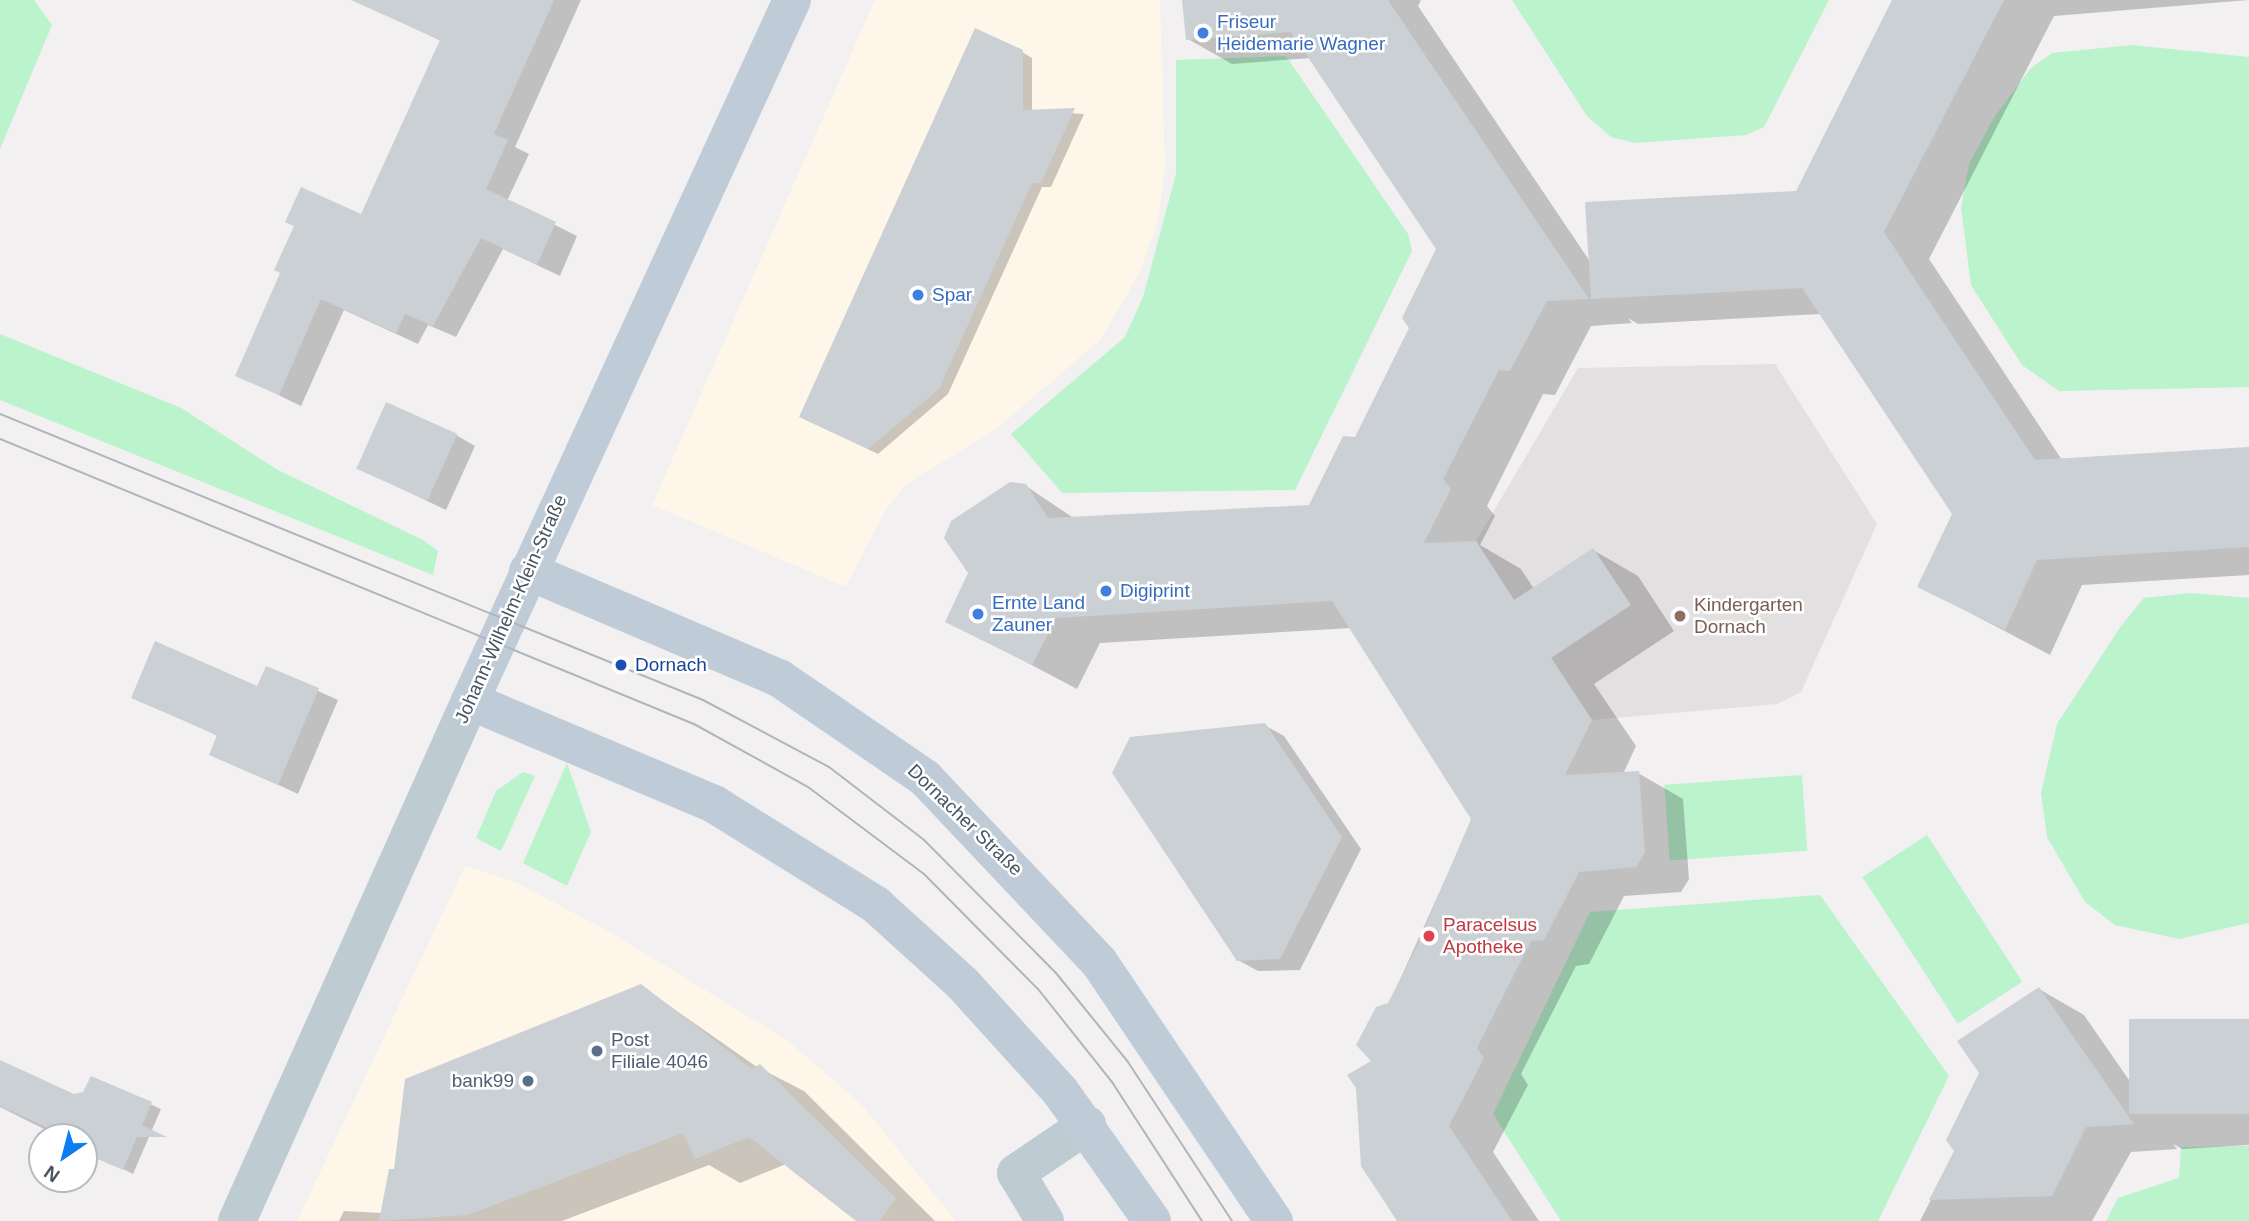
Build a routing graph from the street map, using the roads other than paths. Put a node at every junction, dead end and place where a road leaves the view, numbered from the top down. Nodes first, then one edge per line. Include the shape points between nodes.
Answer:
1 (792, 0) edge
2 (528, 571) junction
3 (470, 701) junction
4 (1087, 1125) junction
5 (237, 1221) edge
6 (1045, 1221) edge
7 (1152, 1221) edge
8 (1274, 1221) edge

1 - 2 street, Johann-Wilhelm-Klein-Straße via 647,325
2 - 3 street, Johann-Wilhelm-Klein-Straße
2 - 8 street, Dornacher Straße via 779,678 925,778 1099,962
3 - 4 street via 714,804 830,872 963,984
3 - 5 street, Johann-Wilhelm-Klein-Straße
4 - 6 street via 1016,1173
4 - 7 street

